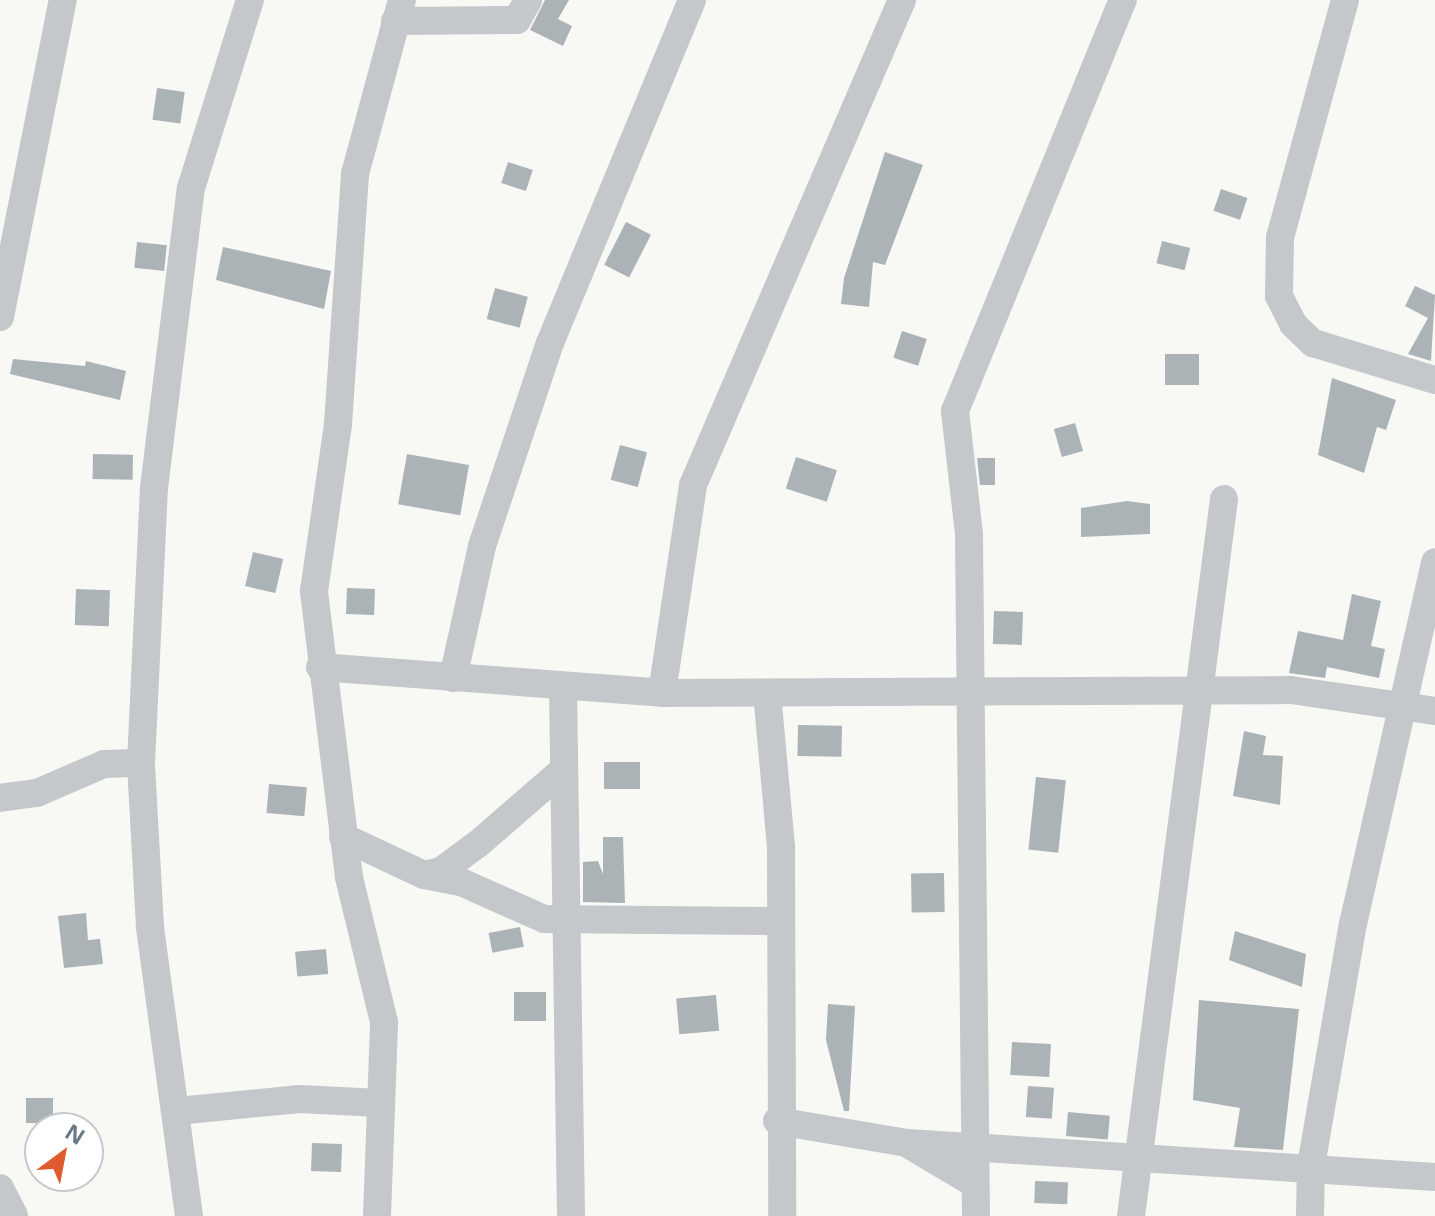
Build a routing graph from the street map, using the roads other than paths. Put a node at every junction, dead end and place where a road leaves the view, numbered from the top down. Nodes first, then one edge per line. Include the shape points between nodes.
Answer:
1 (63, 0) edge
2 (250, 0) edge
3 (528, 0) edge
4 (692, 0) edge
5 (902, 0) edge
6 (1123, 0) edge
7 (1345, 0) edge
8 (398, 10) edge
9 (0, 317) edge
10 (1435, 380) edge
11 (1224, 499) dead end
12 (1435, 562) edge
13 (320, 667) junction
14 (453, 678) junction
15 (563, 689) junction
16 (1201, 691) junction
17 (662, 693) junction
18 (767, 693) junction
19 (970, 694) junction
20 (1403, 706) junction
21 (1435, 711) edge
22 (141, 763) junction
23 (562, 771) junction
24 (0, 798) edge
25 (343, 837) junction
26 (424, 875) junction
27 (567, 920) junction
28 (780, 921) junction
29 (380, 1103) junction
30 (177, 1111) junction
31 (777, 1121) junction
32 (907, 1143) junction
33 (976, 1149) junction
34 (1137, 1157) junction
35 (1311, 1166) junction
36 (1435, 1177) edge
37 (975, 1184) junction
38 (0, 1188) edge
39 (14, 1216) edge
40 (189, 1216) edge
41 (377, 1216) edge
42 (571, 1216) edge
43 (782, 1216) edge
44 (976, 1216) edge
45 (1131, 1216) edge
46 (1310, 1216) edge

1 - 9 street
2 - 22 street via 191,188 154,488
3 - 8 street via 517,20
4 - 14 street via 550,343 482,546
5 - 17 street via 693,485
6 - 19 street via 955,411 969,534
7 - 10 street via 1280,237 1279,296 1293,324 1313,343
8 - 13 street via 355,174 338,424 314,591
11 - 16 street
12 - 20 street
13 - 14 street
13 - 25 street
14 - 15 street
15 - 17 street
15 - 23 street
16 - 19 street
16 - 20 street via 1291,690
16 - 34 street
17 - 18 street
18 - 19 street
18 - 28 street via 779,813
19 - 33 street
20 - 21 street
20 - 35 street via 1353,924
22 - 24 street via 104,764 37,793
22 - 30 street via 150,926
23 - 26 street via 479,843 441,871
23 - 27 street
25 - 26 street
25 - 29 street via 384,1022
26 - 27 street via 461,882 544,919
27 - 28 street
27 - 42 street
28 - 31 street
29 - 30 street via 299,1099
29 - 41 street
30 - 40 street
31 - 32 street
31 - 43 street
32 - 33 street
32 - 37 street
33 - 34 street
33 - 37 street
34 - 35 street
34 - 45 street
35 - 36 street
35 - 46 street
37 - 44 street
38 - 39 street

